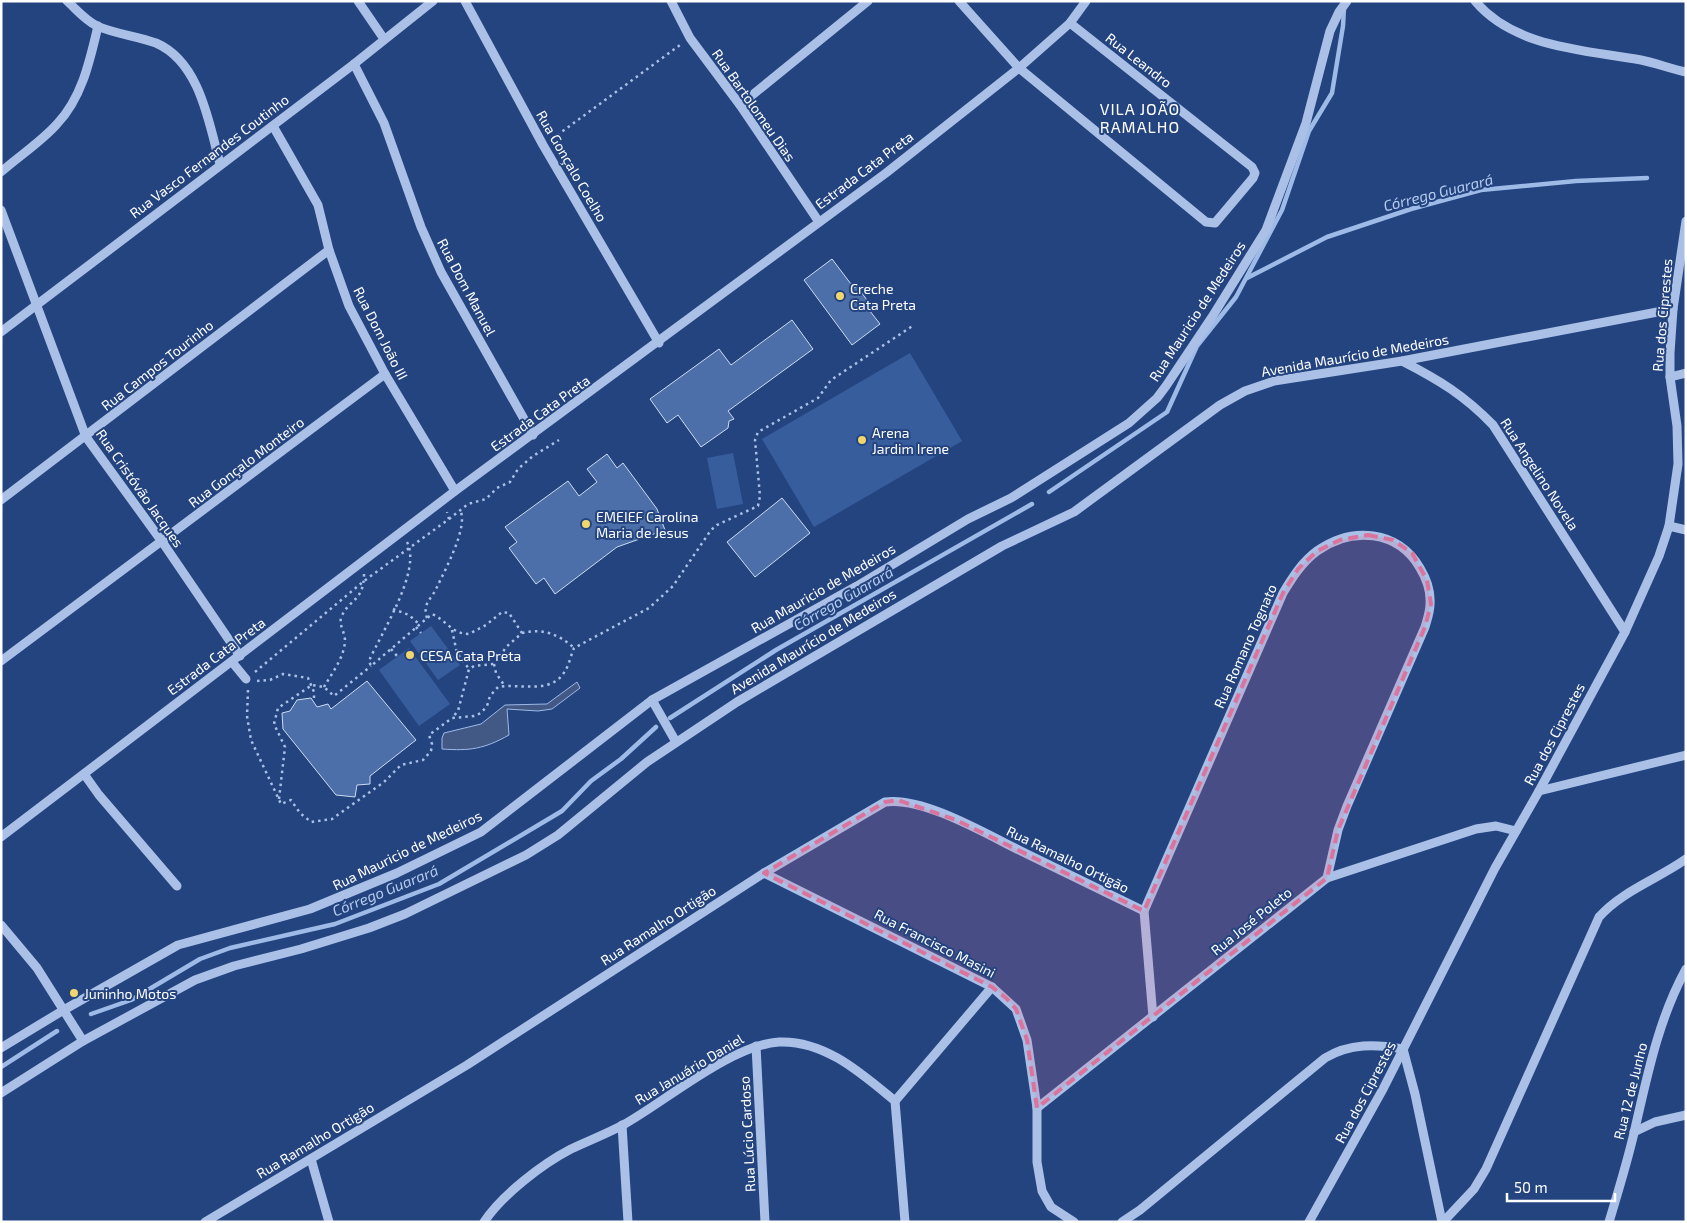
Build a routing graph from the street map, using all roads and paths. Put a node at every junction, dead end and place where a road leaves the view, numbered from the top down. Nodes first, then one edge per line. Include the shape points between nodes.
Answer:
1 (68, 1) edge
2 (358, 1) edge
3 (433, 1) edge
4 (465, 1) edge
5 (671, 1) edge
6 (868, 1) edge
7 (959, 1) edge
8 (1086, 1) edge
9 (1347, 1) edge
10 (1475, 1) edge
11 (1070, 23) junction
12 (98, 26) junction
13 (690, 38) junction
14 (384, 39) junction
15 (354, 64) junction
16 (1019, 68) junction
17 (1671, 69) junction
18 (1686, 72) edge
19 (1686, 80) edge
20 (740, 105) junction
21 (273, 126) junction
22 (543, 145) junction
23 (220, 164) junction
24 (1, 172) edge
25 (1, 210) edge
26 (1686, 221) edge
27 (819, 222) junction
28 (329, 250) junction
29 (38, 305) junction
30 (1673, 309) junction
31 (914, 325) dead end
32 (1, 332) edge
33 (658, 343) junction
34 (1402, 361) junction
35 (1686, 373) edge
36 (386, 374) junction
37 (1670, 377) junction
38 (533, 435) junction
39 (86, 437) junction
40 (559, 440) dead end
41 (455, 491) junction
42 (1, 500) edge
43 (441, 502) junction
44 (460, 510) junction
45 (449, 519) junction
46 (1669, 526) junction
47 (1686, 530) edge
48 (399, 534) junction
49 (163, 543) junction
50 (409, 548) junction
51 (357, 565) junction
52 (364, 581) junction
53 (393, 609) junction
54 (427, 618) junction
55 (419, 624) junction
56 (416, 627) junction
57 (452, 630) junction
58 (1625, 632) junction
59 (421, 633) dead end
60 (522, 633) junction
61 (574, 648) junction
62 (391, 649) junction
63 (397, 656) dead end
64 (236, 659) junction
65 (1, 662) edge
66 (494, 664) junction
67 (371, 666) junction
68 (469, 669) junction
69 (246, 679) junction
70 (312, 684) junction
71 (504, 686) junction
72 (324, 687) junction
73 (652, 700) junction
74 (314, 702) dead end
75 (452, 718) junction
76 (676, 742) junction
77 (1686, 755) edge
78 (84, 774) junction
79 (1539, 791) junction
80 (279, 799) junction
81 (1516, 831) junction
82 (1, 837) edge
83 (1686, 859) edge
84 (764, 873) junction
85 (1327, 878) junction
86 (177, 886) dead end
87 (1144, 911) junction
88 (1, 925) edge
89 (1686, 969) edge
90 (992, 986) junction
91 (62, 1011) junction
92 (1153, 1017) junction
93 (83, 1041) junction
94 (756, 1046) junction
95 (1, 1048) edge
96 (1403, 1048) junction
97 (1, 1093) edge
98 (895, 1101) junction
99 (1037, 1108) junction
100 (1686, 1114) edge
101 (622, 1126) junction
102 (1634, 1132) junction
103 (311, 1159) junction
104 (205, 1222) edge
105 (329, 1222) edge
106 (484, 1222) edge
107 (628, 1222) edge
108 (765, 1222) edge
109 (905, 1222) edge
110 (1074, 1222) edge
111 (1122, 1222) edge
112 (1310, 1222) edge
113 (1443, 1222) edge
114 (1608, 1222) edge

1 - 12 street
2 - 14 street
3 - 14 street, Rua Vasco Fernandes Coutinho
4 - 22 street, Rua Gonçalo Coelho
5 - 13 street, Rua Bartolomeu Dias
6 - 20 street
7 - 16 street
8 - 11 street, Estrada Cata Preta
9 - 73 street, Rua Mauricio de Medeiros via 1330,31 1306,123 1266,230 1157,398 1129,423 1011,498 968,519 857,586
10 - 17 street via 1483,11 1512,29 1545,42
11 - 16 street, Estrada Cata Preta
11 - 16 street, Rua Leandro via 1252,167 1253,178 1220,219 1215,223 1206,222
12 - 23 street via 156,44 190,72
12 - 24 street via 75,99 57,124
13 - 20 street, Rua Bartolomeu Dias
13 - 22 path
14 - 15 street, Rua Vasco Fernandes Coutinho
15 - 21 street, Rua Vasco Fernandes Coutinho
15 - 38 street, Rua Dom Manuel via 384,123 421,227 441,272
16 - 27 street, Estrada Cata Preta
17 - 18 street
17 - 19 street
20 - 27 street, Rua Bartolomeu Dias
21 - 23 street, Rua Vasco Fernandes Coutinho
21 - 28 street, Rua Dom João III via 318,205
22 - 33 street, Rua Gonçalo Coelho
23 - 29 street, Rua Vasco Fernandes Coutinho
25 - 29 street, Rua Cristóvão Jacques
26 - 30 street, Rua dos Ciprestes
27 - 33 street, Estrada Cata Preta
28 - 36 street, Rua Dom João III via 349,306
28 - 39 street, Rua Campos Tourinho
29 - 32 street, Rua Vasco Fernandes Coutinho
29 - 39 street, Rua Cristóvão Jacques
30 - 34 street, Avenida Maurício de Medeiros
30 - 37 street, Rua dos Ciprestes
31 - 61 path via 831,380 818,398 758,432 755,440 758,506 711,530 673,586 649,608
33 - 38 street, Estrada Cata Preta
34 - 58 street, Rua Angelino Novela via 1438,379 1470,402 1493,425
34 - 76 street, Avenida Maurício de Medeiros via 1274,381 1244,391 1220,405 1074,512 1002,546 737,702
35 - 37 street
36 - 41 street, Rua Dom João III
36 - 49 street, Rua Gonçalo Monteiro
37 - 46 street, Rua dos Ciprestes via 1678,464
38 - 41 street, Estrada Cata Preta
39 - 42 street, Rua Campos Tourinho
39 - 49 street, Rua Cristóvão Jacques
40 - 44 path via 533,456 518,469 510,482 497,488 486,499
41 - 43 street, Estrada Cata Preta
43 - 45 path
43 - 48 street, Estrada Cata Preta
44 - 45 path
44 - 54 path via 462,529 424,610
45 - 50 path
46 - 47 street
46 - 58 street, Rua dos Ciprestes
48 - 50 path
48 - 51 street, Estrada Cata Preta
49 - 64 street, Rua Cristóvão Jacques
49 - 65 street, Rua Gonçalo Monteiro
50 - 52 path
50 - 53 path via 406,581
51 - 52 path via 364,574
51 - 64 street, Estrada Cata Preta
52 - 69 path
52 - 72 path via 362,592 342,616 343,652
53 - 55 path via 409,615
53 - 67 path via 369,661
54 - 55 path
54 - 57 path via 432,614 441,618
55 - 56 path
56 - 59 path
56 - 62 path
57 - 60 path via 469,634 502,612 509,613
57 - 68 path via 457,653
58 - 79 street, Rua dos Ciprestes
60 - 61 path via 534,630 549,633
60 - 66 path via 505,648
61 - 71 path via 566,671 549,685
62 - 63 path
62 - 67 path
64 - 69 street, Rua Cristóvão Jacques
64 - 78 street, Estrada Cata Preta
66 - 68 path
66 - 71 path
67 - 72 path via 334,696
68 - 75 path via 458,710
69 - 70 path via 270,680 283,674 308,678
69 - 80 path via 251,740
70 - 72 path
70 - 74 path
70 - 80 path via 278,708 274,724 285,747
71 - 75 path via 498,687 490,696 481,713
73 - 76 street
73 - 91 street, Rua Mauricio de Medeiros via 481,832 397,873 310,909 178,945
75 - 80 path via 429,735 431,751 423,760 401,766 332,819 311,822 291,800 281,804
76 - 93 street, Avenida Maurício de Medeiros via 640,767 558,835 526,855 405,914 195,980
77 - 79 street
78 - 82 street, Estrada Cata Preta
78 - 86 street
79 - 81 street, Rua dos Ciprestes
81 - 85 street, Rua José Poleto via 1496,826 1476,829
81 - 96 street, Rua dos Ciprestes
83 - 113 street via 1610,905 1600,916 1486,1170 1474,1189
84 - 87 street, Rua Ramalho Ortigão via 885,802 898,800 956,820
84 - 90 street, Rua Francisco Masini
84 - 103 street, Rua Ramalho Ortigão via 467,1064
85 - 87 street, Rua Romano Tognato via 1347,806 1425,627 1430,604 1427,580 1412,553 1393,540 1368,535 1340,540 1317,551 1298,569 1283,592
85 - 92 street, Rua José Poleto
87 - 92 street, Rua Romano Tognato
88 - 91 street via 37,968
89 - 102 street, Rua 12 de Junho via 1661,1026
90 - 98 street
90 - 99 street, Rua Francisco Masini via 1016,1009 1022,1022
91 - 93 street
91 - 95 street, Rua Mauricio de Medeiros
92 - 99 street, Rua José Poleto
93 - 97 street, Avenida Maurício de Medeiros
94 - 98 street, Rua Januário Daniel via 802,1043 818,1049 856,1069
94 - 101 street, Rua Januário Daniel via 733,1056
94 - 108 street, Rua Lúcio Cardoso
96 - 111 street via 1355,1046 1325,1058
96 - 112 street, Rua dos Ciprestes
96 - 113 street
98 - 109 street
99 - 110 street, Rua Francisco Masini via 1036,1162 1042,1191 1051,1207
100 - 102 street via 1655,1122
101 - 106 street, Rua Januário Daniel via 570,1150 522,1182
101 - 107 street
102 - 114 street, Rua 12 de Junho
103 - 104 street, Rua Ramalho Ortigão
103 - 105 street

